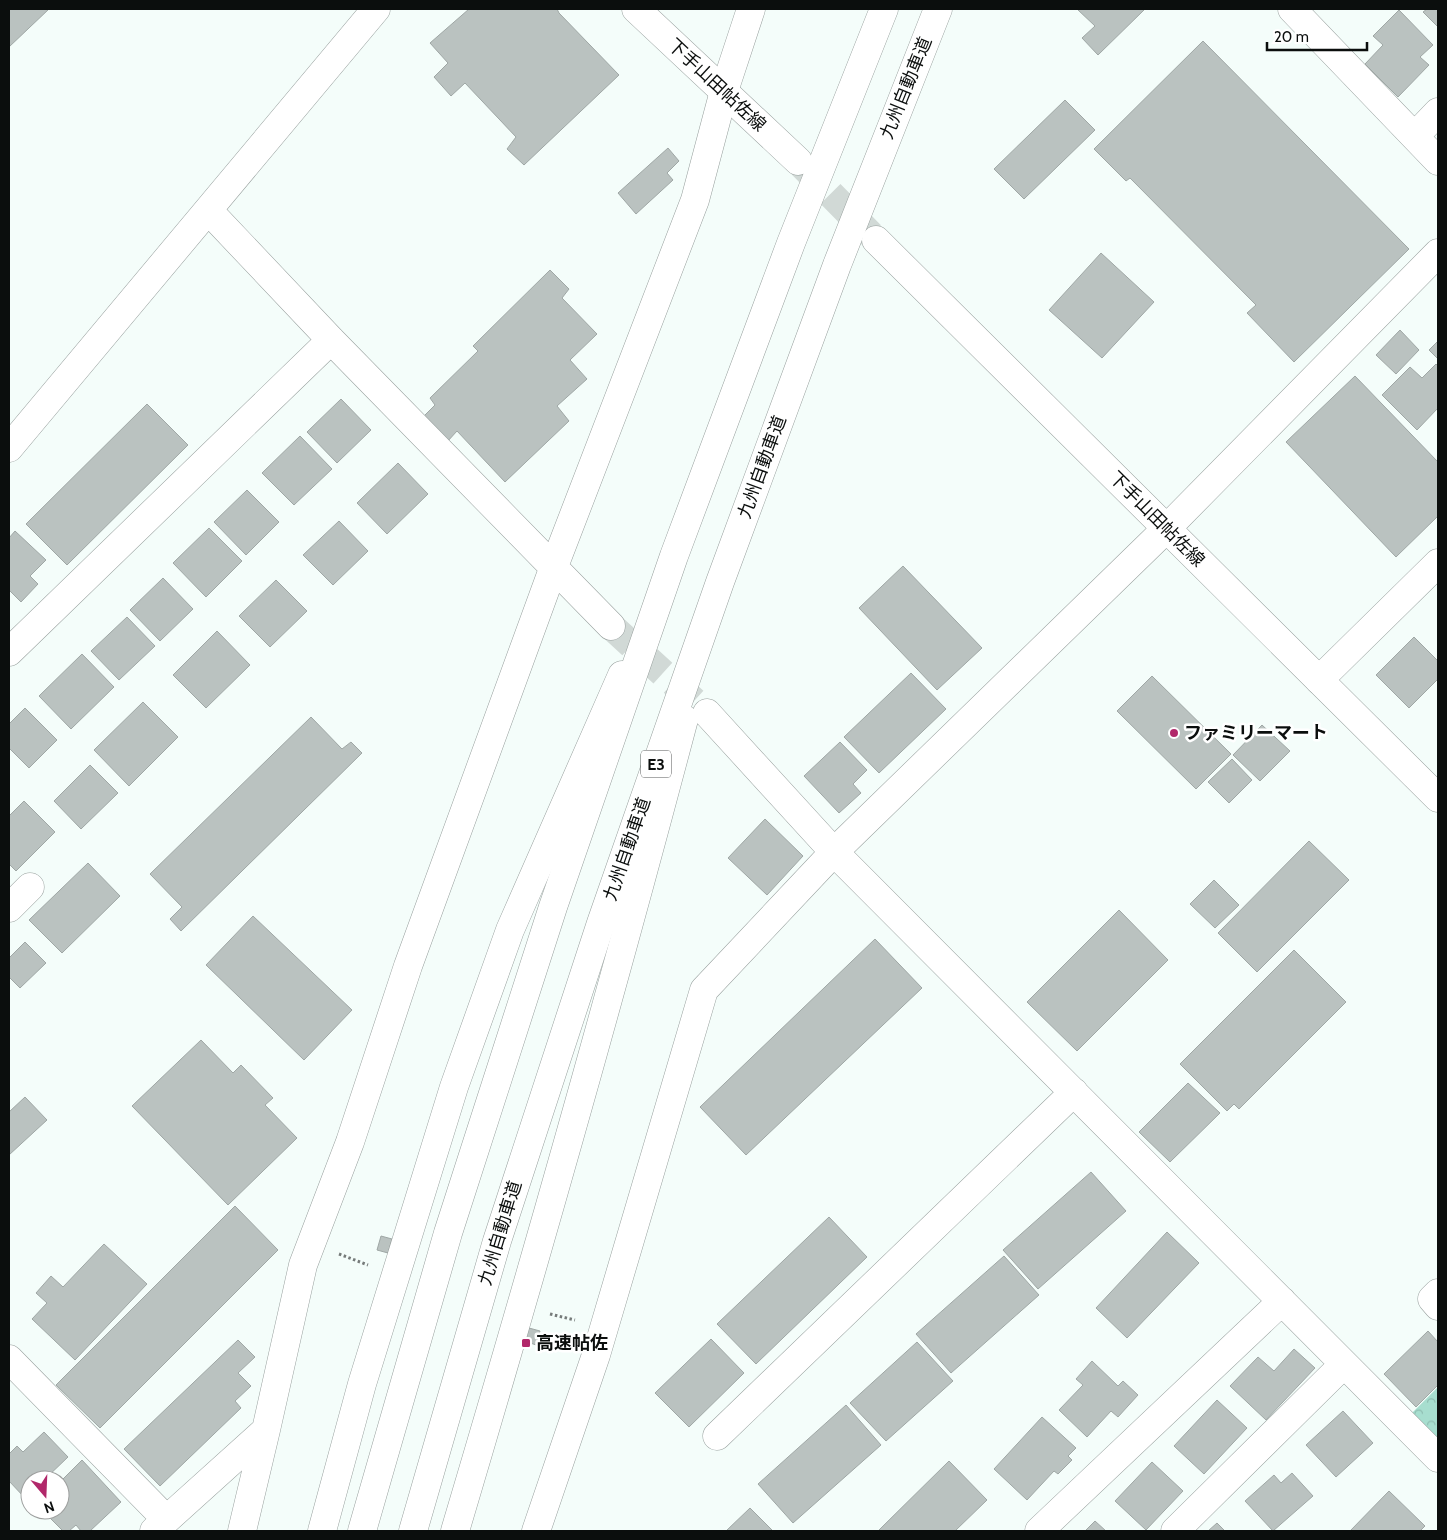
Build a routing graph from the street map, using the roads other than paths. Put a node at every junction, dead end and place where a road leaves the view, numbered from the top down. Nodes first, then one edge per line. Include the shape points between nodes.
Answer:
1 (376, 9) edge
2 (636, 9) edge
3 (751, 9) edge
4 (884, 9) edge
5 (938, 9) edge
6 (1292, 9) edge
7 (724, 91) junction
8 (1438, 112) edge
9 (1415, 136) junction
10 (1438, 161) edge
11 (798, 162) tunnel mouth
12 (208, 210) junction
13 (876, 240) tunnel mouth
14 (1438, 253) edge
15 (331, 340) junction
16 (9, 448) edge
17 (1166, 529) junction
18 (674, 556) junction
19 (1438, 563) edge
20 (553, 569) junction
21 (720, 582) junction
22 (611, 626) tunnel mouth
23 (9, 652) edge
24 (1319, 680) junction
25 (707, 713) tunnel mouth
26 (1438, 798) edge
27 (834, 852) junction
28 (30, 887) dead end
29 (9, 908) edge
30 (1074, 1092) junction
31 (1438, 1293) edge
32 (1282, 1301) junction
33 (1438, 1306) edge
34 (9, 1359) edge
35 (1344, 1364) junction
36 (266, 1430) junction
37 (717, 1436) dead end
38 (1438, 1458) edge
39 (160, 1525) edge
40 (242, 1531) edge
41 (322, 1531) edge
42 (362, 1531) edge
43 (413, 1531) edge
44 (455, 1531) edge
45 (536, 1531) edge
46 (1039, 1531) edge
47 (1175, 1531) edge

1 - 12 main road
2 - 7 main road, 下手山田帖佐線
3 - 7 main road
4 - 18 main road via 791,243
5 - 21 main road, 九州自動車道 / E3 via 837,264
6 - 9 main road
7 - 11 main road, 下手山田帖佐線
7 - 20 main road via 695,200
8 - 9 main road
9 - 10 main road
12 - 15 main road
12 - 16 main road
13 - 17 main road, 下手山田帖佐線
14 - 17 main road
15 - 20 main road
15 - 23 main road
17 - 24 main road, 下手山田帖佐線
17 - 27 main road
18 - 41 main road via 510,930 454,1087 399,1262
18 - 42 main road via 553,907 448,1233
19 - 24 main road
20 - 22 main road
20 - 36 main road via 408,966 350,1142 303,1265
21 - 43 main road, 九州自動車道 / E3 via 604,914 500,1232
21 - 44 main road via 642,878
24 - 26 main road, 下手山田帖佐線
25 - 27 main road
27 - 30 main road
27 - 45 main road via 704,990 596,1354
28 - 29 main road
30 - 32 main road
30 - 37 main road
31 - 33 main road via 1432,1299
32 - 35 main road
32 - 46 main road
34 - 39 main road
35 - 38 main road
35 - 47 main road
36 - 39 main road
36 - 40 main road

